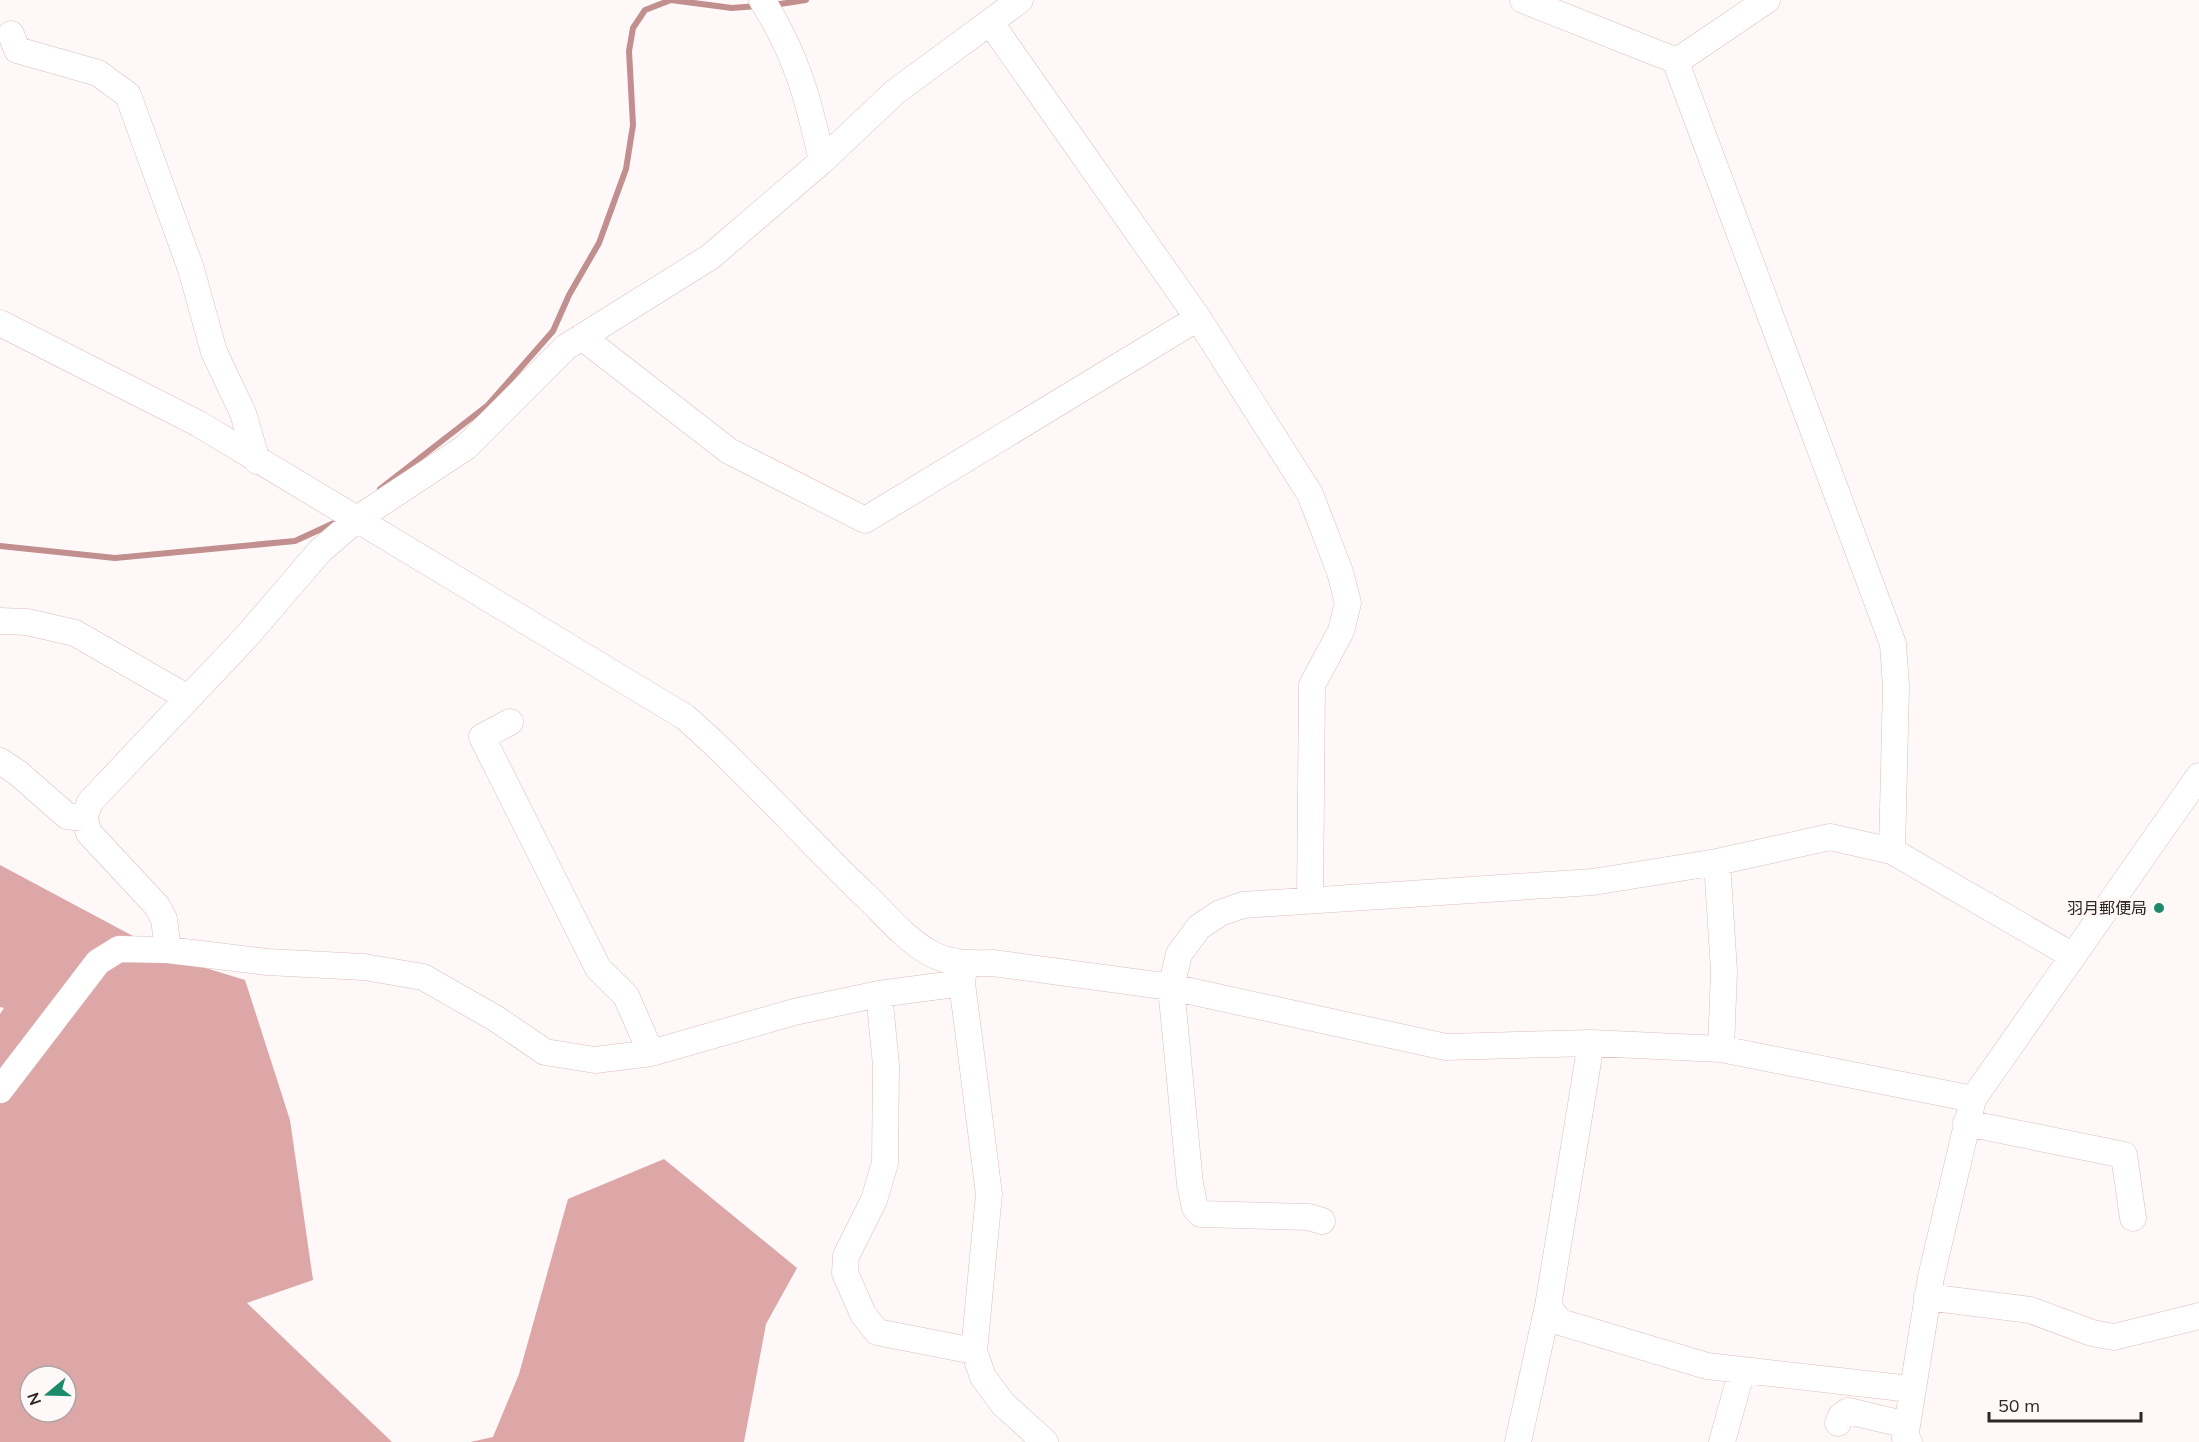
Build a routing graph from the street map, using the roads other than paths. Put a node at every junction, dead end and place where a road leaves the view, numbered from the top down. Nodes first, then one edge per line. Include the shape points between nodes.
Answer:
1 (1020, 0) edge
2 (1523, 0) edge
3 (1767, 0) edge
4 (768, 9) edge
5 (990, 22) junction
6 (11, 34) dead end
7 (1675, 60) junction
8 (822, 161) junction
9 (1198, 318) junction
10 (0, 323) edge
11 (582, 337) junction
12 (257, 460) junction
13 (357, 519) junction
14 (0, 621) edge
15 (188, 698) junction
16 (510, 722) dead end
17 (0, 761) edge
18 (2199, 776) edge
19 (84, 818) junction
20 (1892, 851) junction
21 (1717, 862) junction
22 (1310, 900) junction
23 (168, 950) junction
24 (2073, 956) junction
25 (963, 973) junction
26 (1171, 987) junction
27 (879, 994) junction
28 (1591, 1043) junction
29 (1721, 1049) junction
30 (651, 1053) junction
31 (0, 1090) edge
32 (1969, 1111) junction
33 (2133, 1218) dead end
34 (1322, 1221) dead end
35 (1927, 1297) junction
36 (1548, 1306) junction
37 (2199, 1316) edge
38 (974, 1351) junction
39 (1742, 1370) junction
40 (1911, 1389) junction
41 (1838, 1423) dead end
42 (1908, 1433) edge
43 (1045, 1442) edge
44 (1518, 1442) edge
45 (1722, 1442) edge
46 (1887, 1442) edge

1 - 5 street
2 - 7 street
3 - 7 street
4 - 8 street via 805,87
5 - 8 street via 895,92
5 - 9 street
6 - 12 street via 17,50 98,73 128,95 191,269 214,352 243,413
7 - 20 street via 1893,644 1896,686
8 - 11 street via 710,256
9 - 11 street via 865,520 729,451
9 - 22 street via 1310,494 1348,603 1341,631 1312,685
10 - 12 street via 199,424
11 - 13 street via 566,347 466,447
12 - 13 street
13 - 15 street via 320,551
13 - 25 street via 685,717 725,752 901,929
14 - 15 street via 27,622 75,633
15 - 19 street via 90,802
16 - 30 street via 482,737 598,968 626,996
17 - 19 street via 67,816
18 - 24 street
19 - 23 street via 89,832 157,906 164,919
20 - 21 street via 1830,837
20 - 24 street
21 - 22 street via 1593,882
21 - 29 street via 1724,971
22 - 26 street via 1244,905 1220,913 1199,927 1179,954
23 - 30 street via 267,962 364,967 423,977 545,1052 595,1060
23 - 31 street via 120,949 98,962
24 - 32 street
25 - 26 street via 993,963
25 - 27 street
25 - 38 street via 989,1194
26 - 28 street via 1446,1047
26 - 34 street via 1195,1208 1201,1214 1309,1217
27 - 30 street via 794,1012
27 - 38 street via 886,1065 885,1163 874,1200 846,1256 844,1273 863,1314 877,1332
28 - 29 street
28 - 36 street
29 - 32 street
32 - 33 street via 2124,1155
32 - 35 street
35 - 37 street via 2030,1310 2114,1337
35 - 40 street
36 - 39 street via 1560,1322 1707,1366
36 - 44 street
38 - 43 street via 983,1377 1004,1404
39 - 40 street
39 - 45 street
40 - 42 street
41 - 42 street via 1848,1411
42 - 46 street

